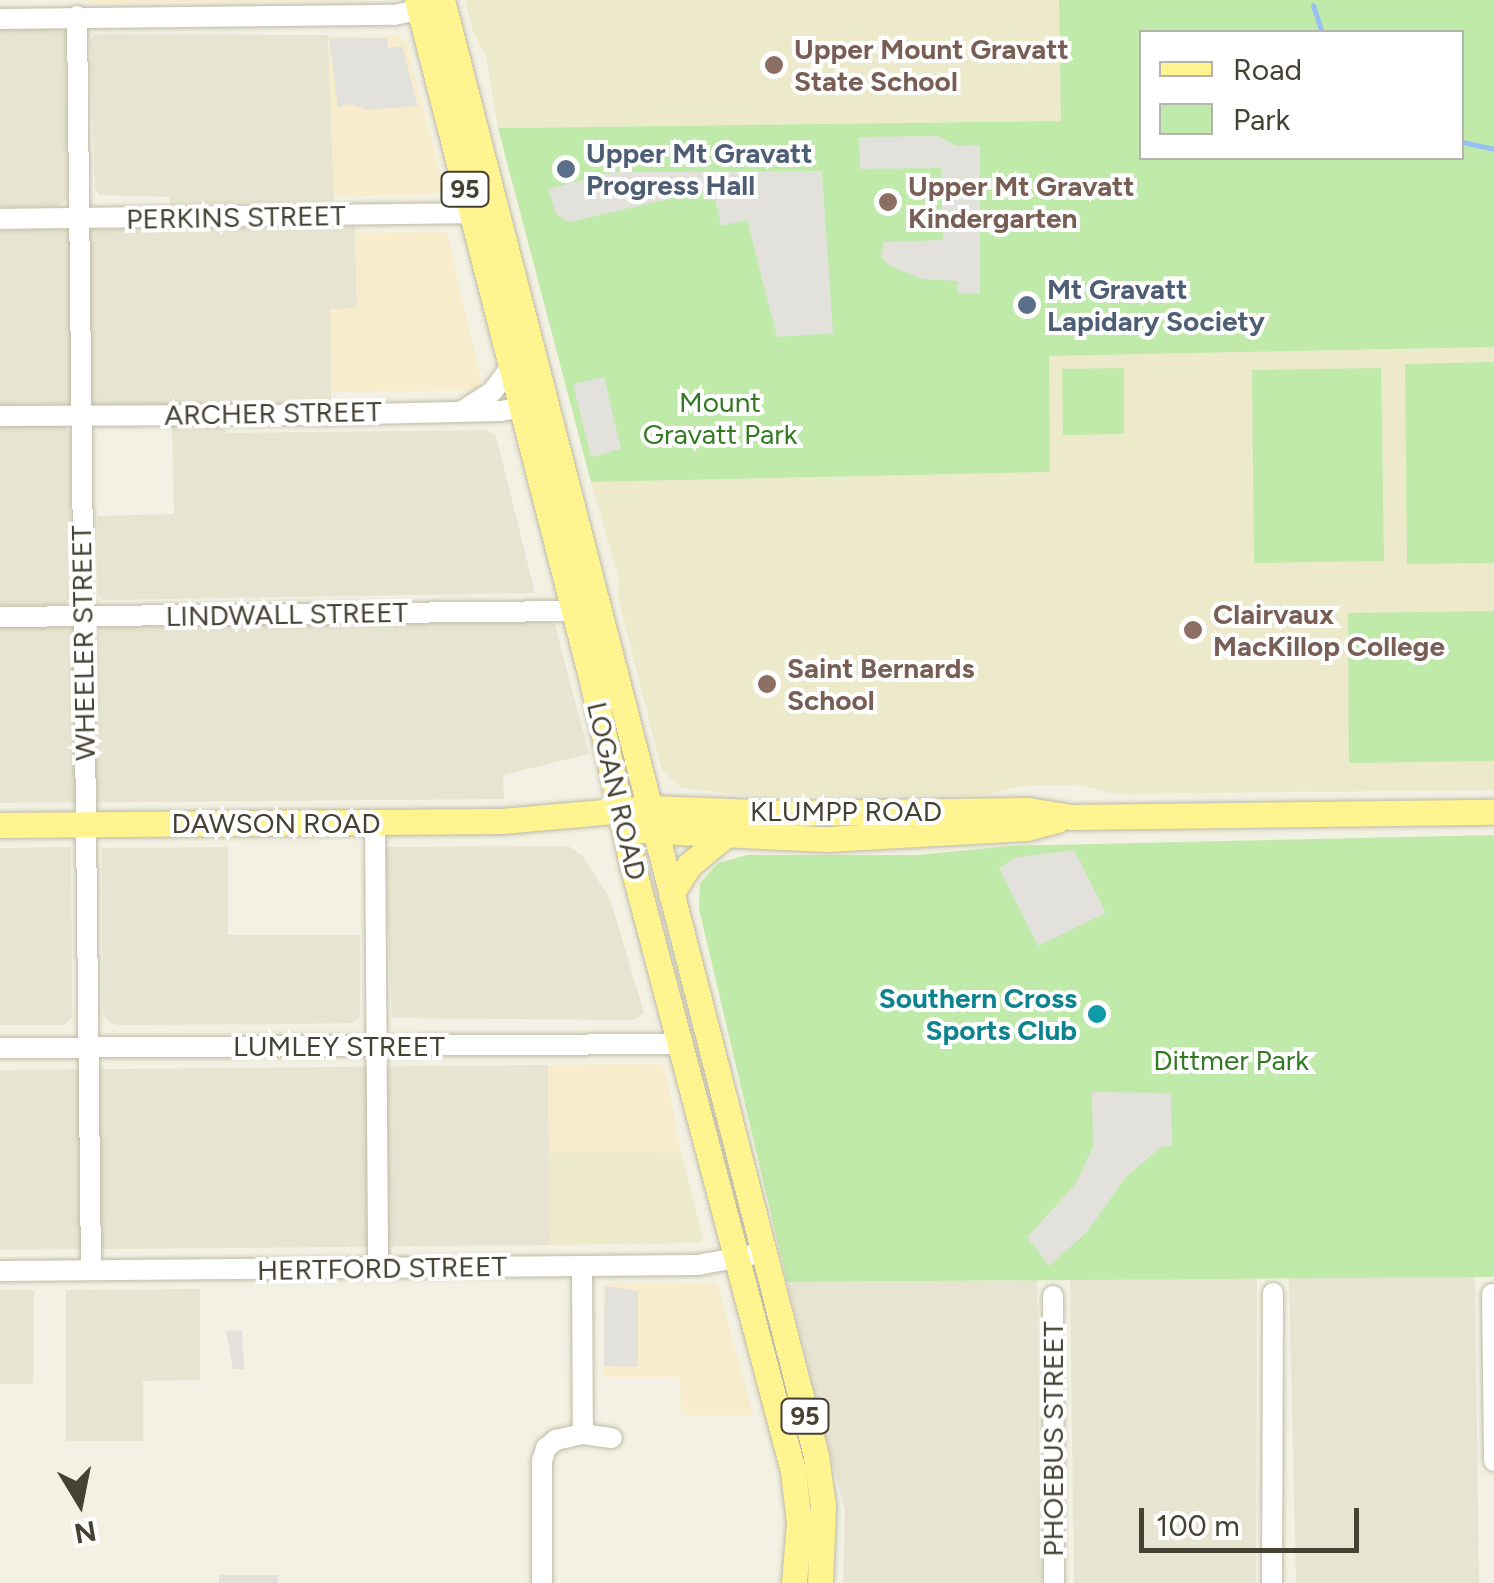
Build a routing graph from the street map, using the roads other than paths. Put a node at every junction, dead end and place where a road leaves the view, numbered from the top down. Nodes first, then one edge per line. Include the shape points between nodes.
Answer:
1 (430, 4) edge
2 (71, 11) edge
3 (0, 19) edge
4 (471, 213) junction
5 (78, 219) junction
6 (0, 220) edge
7 (511, 367) junction
8 (533, 405) junction
9 (462, 411) junction
10 (0, 416) edge
11 (81, 416) junction
12 (574, 611) junction
13 (0, 616) edge
14 (82, 616) junction
15 (1494, 812) edge
16 (1072, 817) junction
17 (622, 819) junction
18 (652, 819) junction
19 (375, 822) junction
20 (85, 824) junction
21 (0, 826) edge
22 (723, 837) junction
23 (671, 894) junction
24 (679, 1044) junction
25 (377, 1045) junction
26 (90, 1047) junction
27 (0, 1048) edge
28 (751, 1255) junction
29 (582, 1266) junction
30 (378, 1267) junction
31 (91, 1270) junction
32 (0, 1271) edge
33 (1273, 1293) dead end
34 (1492, 1294) edge
35 (1053, 1296) dead end
36 (584, 1434) junction
37 (612, 1438) dead end
38 (1494, 1460) edge
39 (542, 1583) edge
40 (794, 1583) edge
41 (820, 1583) edge
42 (1054, 1583) edge
43 (1272, 1583) edge

1 - 2 street via 394,15
1 - 4 main road, LOGAN ROAD / 95
1 - 8 main road, LOGAN ROAD / 95
2 - 3 street
2 - 5 street, WHEELER STREET
4 - 5 street, PERKINS STREET
4 - 7 main road, LOGAN ROAD / 95
5 - 6 street, PERKINS STREET
5 - 11 street, WHEELER STREET
7 - 8 main road, LOGAN ROAD / 95
7 - 9 street via 492,392
8 - 9 street, ARCHER STREET
8 - 12 main road, LOGAN ROAD / 95
8 - 18 main road, LOGAN ROAD / 95
9 - 11 street, ARCHER STREET
10 - 11 street, ARCHER STREET
11 - 14 street, WHEELER STREET
12 - 14 street, LINDWALL STREET
12 - 17 main road, LOGAN ROAD / 95
13 - 14 street, LINDWALL STREET
14 - 20 street, WHEELER STREET
15 - 16 main road, KLUMPP ROAD
16 - 18 main road, KLUMPP ROAD via 1026,810
16 - 22 main road, KLUMPP ROAD via 1027,828 922,835
17 - 18 main road, KLUMPP ROAD
17 - 19 main road, DAWSON ROAD
17 - 24 main road, LOGAN ROAD / 95
18 - 22 main road, KLUMPP ROAD
18 - 23 main road, LOGAN ROAD / 95
19 - 20 main road, DAWSON ROAD
19 - 25 street
20 - 21 main road, DAWSON ROAD
20 - 26 street, WHEELER STREET
22 - 23 main road via 689,865
23 - 28 main road, LOGAN ROAD / 95
24 - 25 street, LUMLEY STREET
24 - 28 main road, LOGAN ROAD / 95
25 - 26 street, LUMLEY STREET
25 - 30 street
26 - 27 street, LUMLEY STREET
26 - 31 street, WHEELER STREET
28 - 29 street, HERTFORD STREET via 698,1266
28 - 40 main road, LOGAN ROAD / 95 via 793,1471
28 - 41 main road, LOGAN ROAD / 95 via 820,1478
29 - 30 street, HERTFORD STREET
29 - 36 street
30 - 31 street, HERTFORD STREET
31 - 32 street, HERTFORD STREET
33 - 43 street
34 - 38 street
35 - 42 street, PHOEBUS STREET
36 - 37 street
36 - 39 street via 556,1440 542,1461

